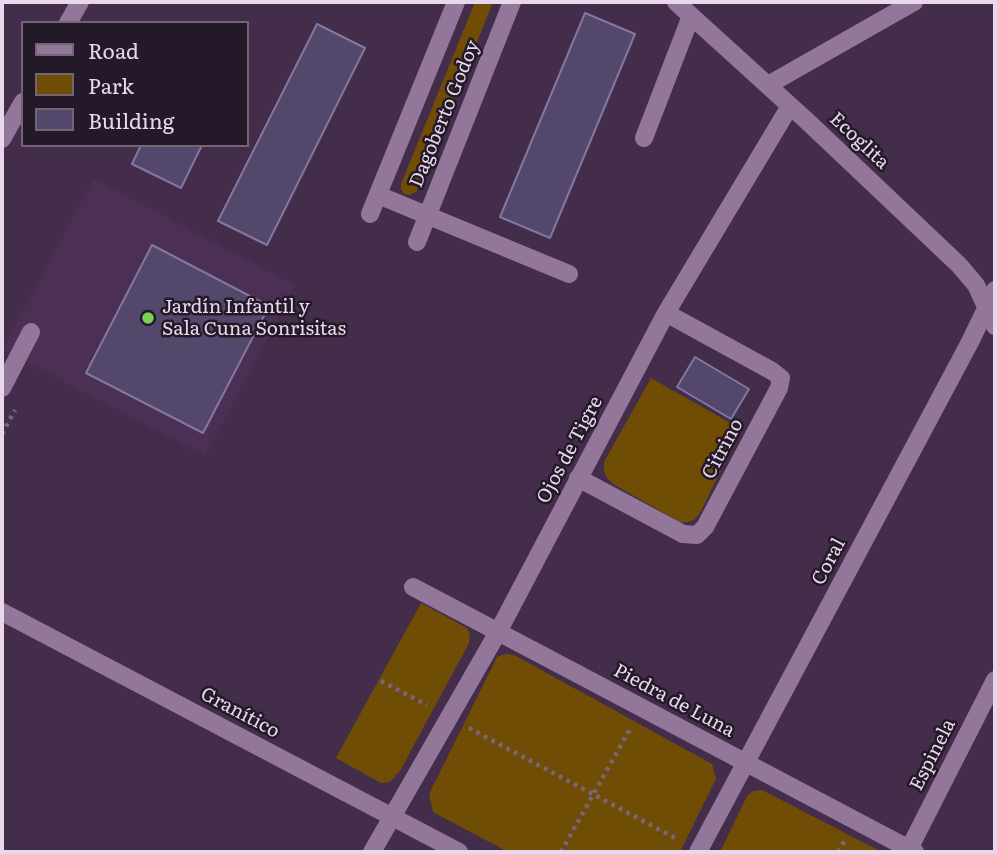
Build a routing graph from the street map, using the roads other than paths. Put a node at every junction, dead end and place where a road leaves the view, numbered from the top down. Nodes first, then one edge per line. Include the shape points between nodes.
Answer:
1 (79, 2) edge
2 (456, 2) edge
3 (512, 2) edge
4 (676, 2) edge
5 (914, 2) edge
6 (691, 16) junction
7 (69, 21) edge
8 (768, 85) junction
9 (21, 106) edge
10 (790, 106) junction
11 (644, 138) dead end
12 (2, 139) edge
13 (378, 195) junction
14 (370, 215) dead end
15 (428, 215) junction
16 (417, 242) dead end
17 (569, 274) dead end
18 (995, 290) edge
19 (987, 308) junction
20 (666, 313) junction
21 (995, 326) edge
22 (31, 332) dead end
23 (2, 388) edge
24 (578, 478) junction
25 (413, 587) dead end
26 (2, 612) edge
27 (498, 632) junction
28 (995, 680) edge
29 (746, 763) junction
30 (392, 817) junction
31 (699, 851) edge
32 (912, 851) edge
33 (372, 852) edge
34 (459, 852) edge

1 - 7 street
2 - 13 street, Dagoberto Godoy
3 - 15 street, Dagoberto Godoy
4 - 6 street, Ecoglita
5 - 8 street
6 - 8 street, Ecoglita
6 - 11 street
8 - 10 street, Ecoglita
9 - 12 street
10 - 19 street, Ecoglita via 959,265
10 - 20 street, Ojos de Tigre
13 - 14 street, Dagoberto Godoy
13 - 15 street
15 - 16 street, Dagoberto Godoy
15 - 17 street
18 - 19 street, Coral
19 - 21 street, Ecoglita
19 - 29 street, Coral
20 - 24 street, Ojos de Tigre
20 - 24 street, Citrino via 781,378 705,527 697,536 683,534
22 - 23 street
24 - 27 street, Ojos de Tigre
25 - 27 street, Piedra de Luna
26 - 30 street, Granítico
27 - 29 street, Piedra de Luna
27 - 30 street, Ojos de Tigre
28 - 32 street, Espinela
29 - 31 street, Coral
29 - 32 street, Piedra de Luna
30 - 33 street, Ojos de Tigre
30 - 34 street, Granítico

